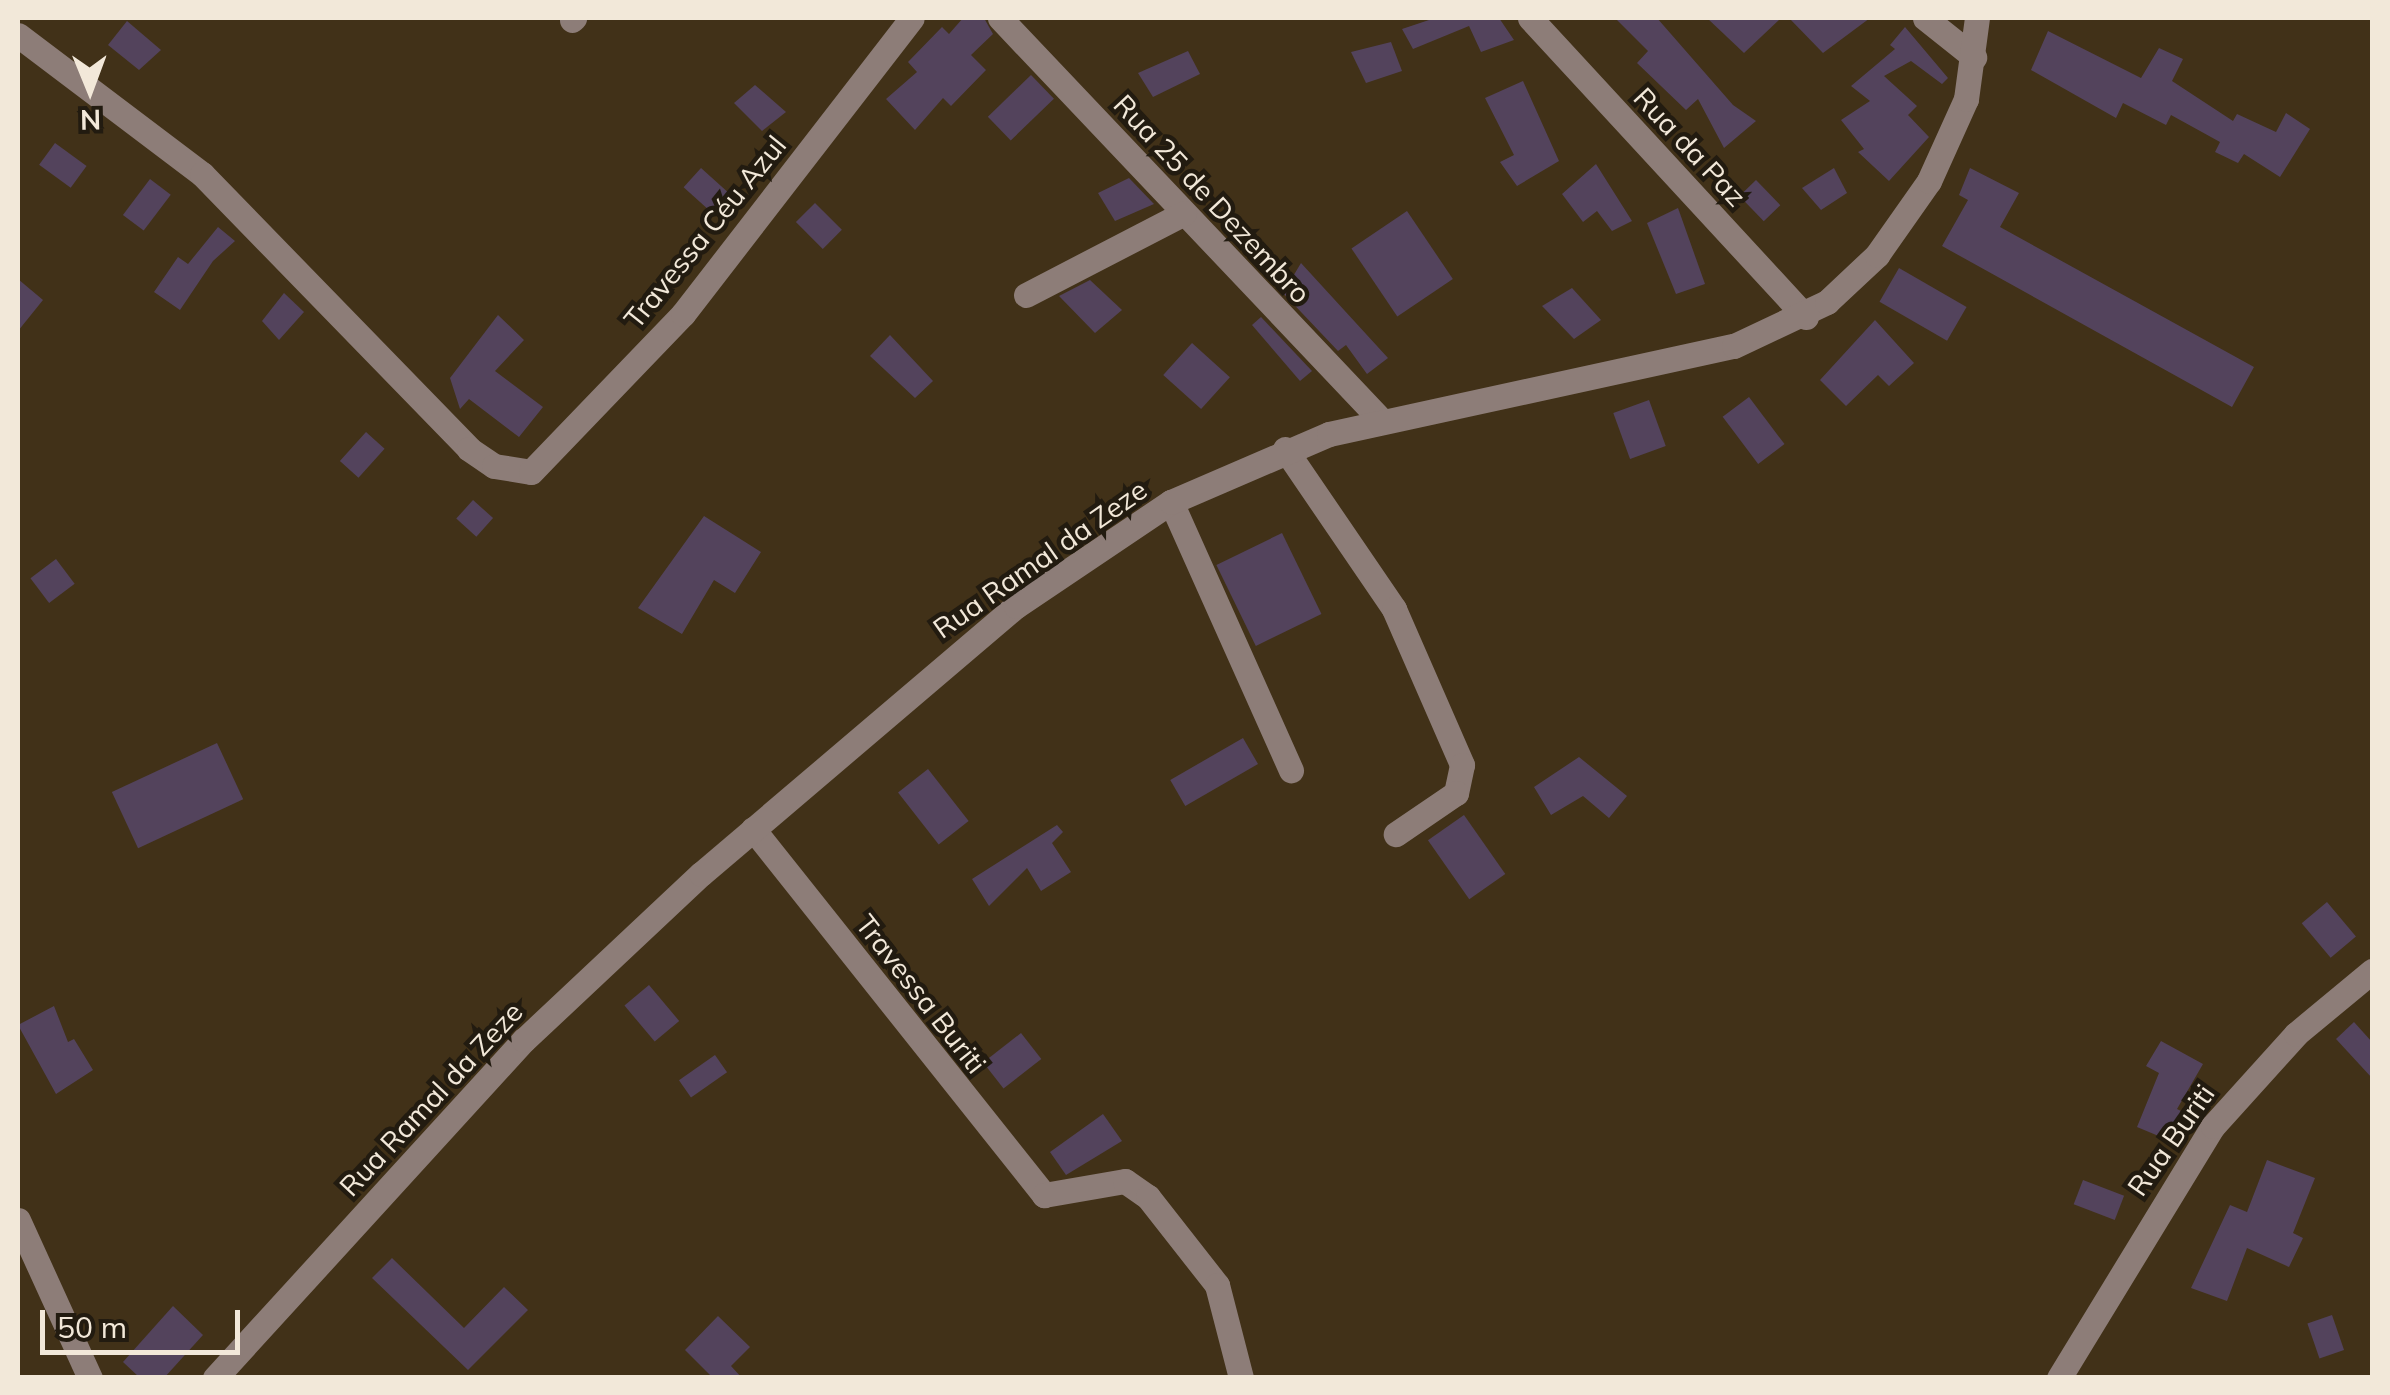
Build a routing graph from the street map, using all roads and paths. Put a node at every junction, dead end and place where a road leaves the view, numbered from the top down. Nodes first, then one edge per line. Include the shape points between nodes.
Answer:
1 (912, 18) edge
2 (1530, 18) edge
3 (1925, 18) edge
4 (1978, 18) edge
5 (1005, 19) edge
6 (18, 34) edge
7 (1974, 58) junction
8 (1184, 213) junction
9 (1026, 295) dead end
10 (1806, 317) junction
11 (1382, 420) junction
12 (1285, 449) junction
13 (1171, 502) junction
14 (1290, 770) dead end
15 (753, 829) junction
16 (1396, 834) dead end
17 (2372, 971) edge
18 (18, 1220) edge
19 (2067, 1375) edge
20 (90, 1378) edge
21 (215, 1378) edge
22 (1241, 1378) edge

1 - 6 street, Travessa Céu Azul via 682,314 530,472 494,466 469,449 202,174
2 - 10 street, Rua da Paz
3 - 7 street
4 - 7 street, Rua Ramal da Zeze
5 - 8 street, Rua 25 de Dezembro
7 - 10 street, Rua Ramal da Zeze via 1958,118 1908,216 1864,268
8 - 9 street
8 - 11 street, Rua 25 de Dezembro
10 - 11 street, Rua Ramal da Zeze via 1734,346
11 - 12 street, Rua Ramal da Zeze
12 - 13 street, Rua Ramal da Zeze
12 - 16 street via 1394,609 1462,765 1456,793
13 - 14 street
13 - 15 street, Rua Ramal da Zeze via 1016,606
15 - 21 street, Rua Ramal da Zeze via 524,1040
15 - 22 street, Travessa Buriti via 1044,1195 1126,1181 1148,1198 1217,1285
17 - 19 street, Rua Buriti via 2296,1034 2213,1126
18 - 20 street

